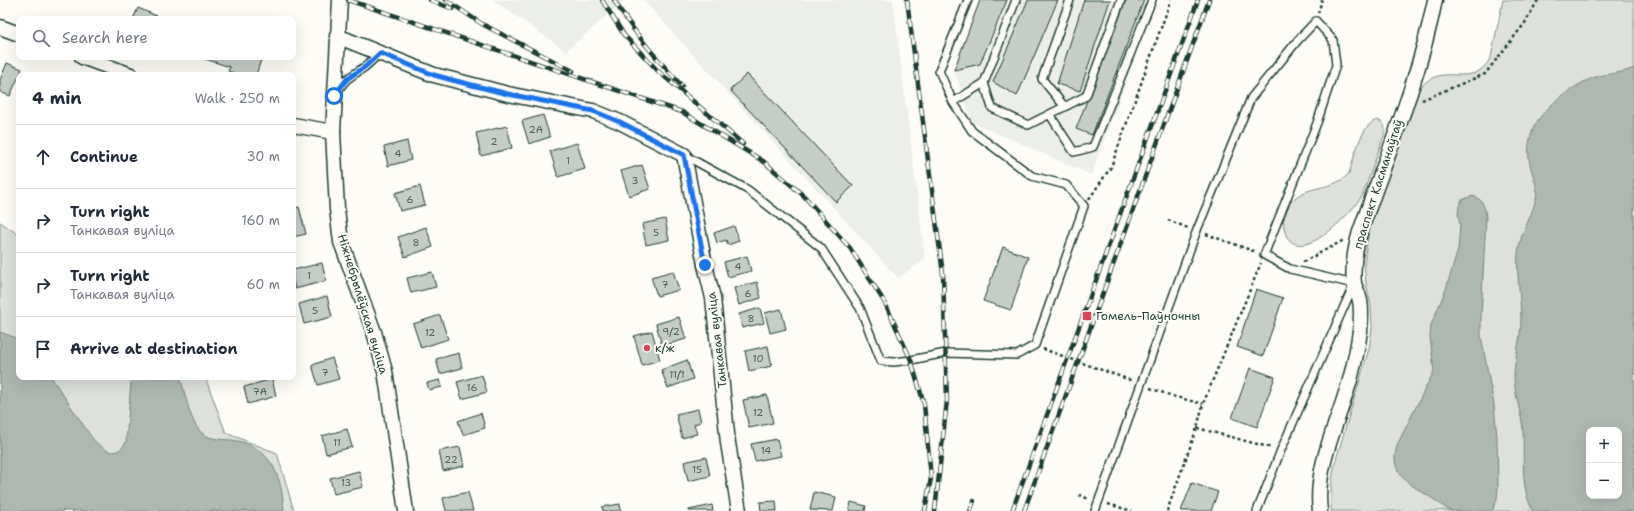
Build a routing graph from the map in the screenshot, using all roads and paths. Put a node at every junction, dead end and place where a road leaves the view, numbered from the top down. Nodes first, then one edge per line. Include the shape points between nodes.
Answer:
1 (340, 0) edge
2 (968, 0) edge
3 (1016, 0) edge
4 (1070, 0) edge
5 (1121, 0) edge
6 (1152, 0) edge
7 (1171, 0) edge
8 (1435, 0) edge
9 (1538, 0) edge
10 (0, 27) edge
11 (16, 33) edge
12 (337, 36) junction
13 (380, 53) junction
14 (90, 60) edge
15 (123, 72) edge
16 (984, 83) junction
17 (334, 96) junction
18 (953, 102) junction
19 (1065, 107) junction
20 (1404, 107) junction
21 (1050, 115) junction
22 (296, 126) edge
23 (333, 132) junction
24 (684, 155) junction
25 (1084, 206) junction
26 (1360, 232) junction
27 (1231, 243) dead end
28 (1264, 255) junction
29 (1290, 269) junction
30 (1354, 284) junction
31 (1035, 345) junction
32 (1142, 385) junction
33 (1203, 404) junction
34 (1198, 428) junction
35 (1281, 450) junction
36 (406, 511) edge
37 (740, 511) edge
38 (1095, 511) edge
39 (1167, 511) edge
40 (1258, 511) edge
41 (1320, 511) edge

1 - 12 street, Ніжнебрылёўская вуліца
2 - 18 lane via 939,71
3 - 16 lane
4 - 19 lane via 1042,79
5 - 19 lane via 1086,96
6 - 21 lane via 1093,147 1074,152
7 - 25 path via 1112,167
8 - 20 street, праспект Касманаўтаў via 1417,72
9 - 20 path via 1524,23 1485,74
10 - 11 street
12 - 13 street
12 - 17 street, Ніжнебрылёўская вуліца
13 - 17 lane via 347,79
13 - 24 street via 452,80 593,111
14 - 15 street
16 - 18 lane
16 - 21 lane via 992,108 1028,126
17 - 23 street, Ніжнебрылёўская вуліца
18 - 25 lane via 972,132 1032,176 1066,185
19 - 21 lane
20 - 26 street, праспект Касманаўтаў
22 - 23 street
23 - 36 street, Ніжнебрылёўская вуліца via 341,242 374,332 385,371
24 - 31 lane via 748,190 821,248 860,308 881,361 894,362 946,354 1017,355
24 - 37 street, Танкавая вуліца via 705,265 714,298 728,442
25 - 31 lane
26 - 29 path
26 - 30 street, праспект Касманаўтаў via 1353,267
27 - 28 path
28 - 29 lane
28 - 32 lane via 1317,123 1336,65 1333,40 1316,21 1250,98 1197,230
28 - 33 path
29 - 30 lane
30 - 35 lane
30 - 41 street, праспект Касманаўтаў via 1360,299 1360,329 1351,376 1320,478
31 - 32 path
32 - 33 path
32 - 38 lane
33 - 34 path
34 - 35 path
34 - 39 path
35 - 40 lane

